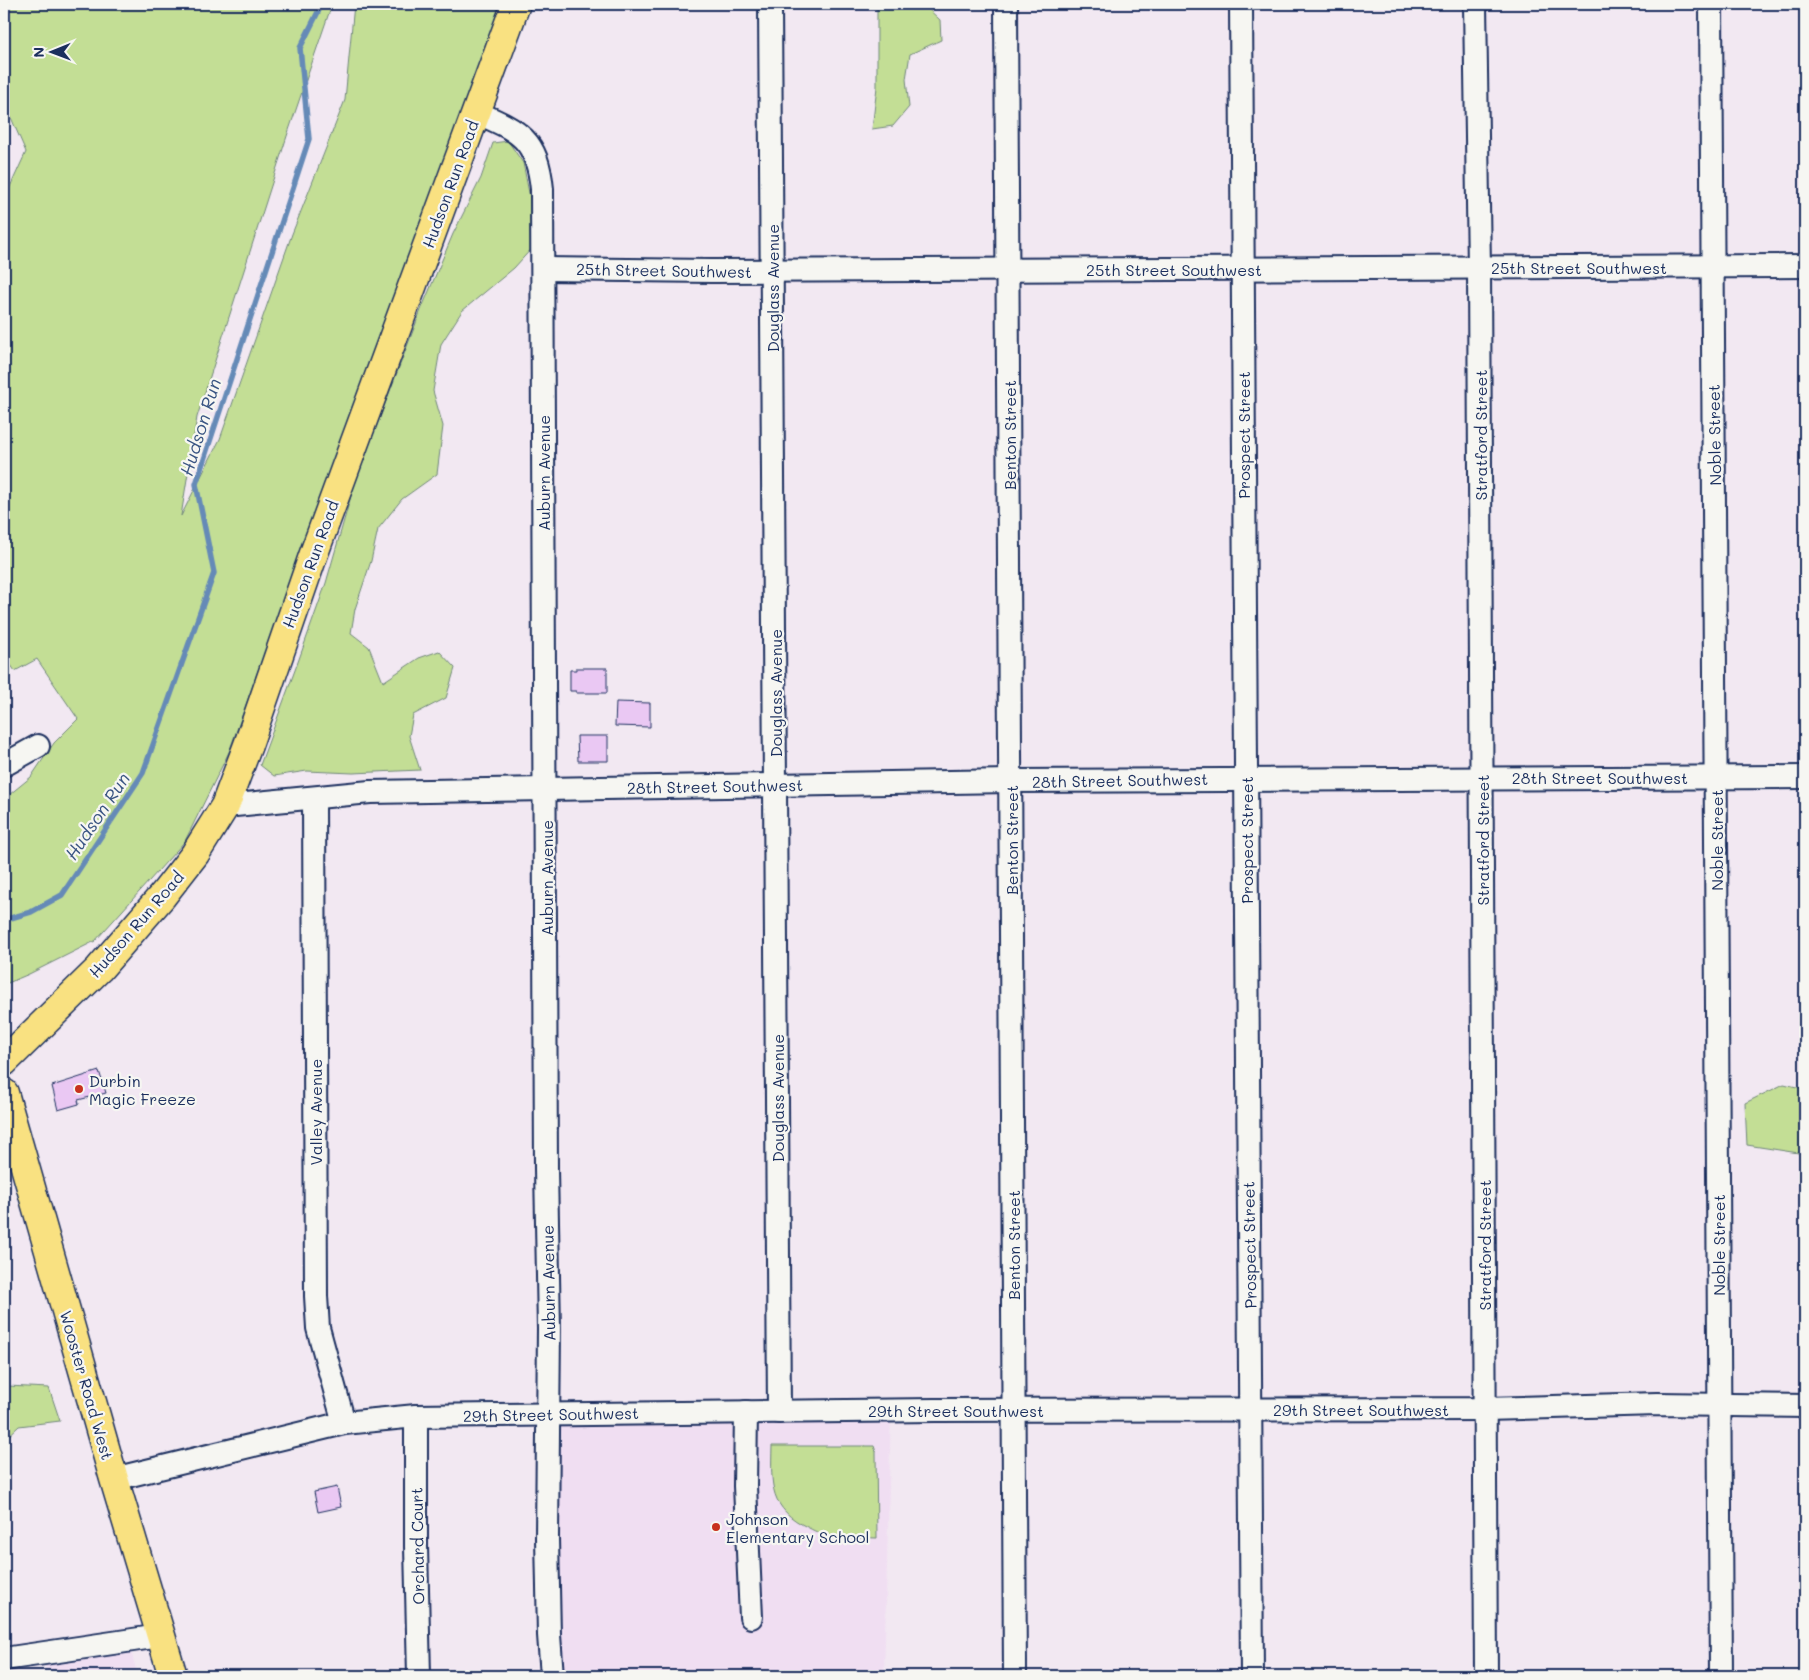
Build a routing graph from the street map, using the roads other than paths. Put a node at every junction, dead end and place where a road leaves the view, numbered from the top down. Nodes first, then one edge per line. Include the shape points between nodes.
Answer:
1 (516, 4) edge
2 (770, 4) edge
3 (1006, 4) edge
4 (1241, 4) edge
5 (1475, 4) edge
6 (1711, 4) edge
7 (476, 112) junction
8 (1713, 266) junction
9 (1805, 266) edge
10 (543, 268) junction
11 (1479, 268) junction
12 (1008, 269) junction
13 (1242, 269) junction
14 (772, 271) junction
15 (38, 746) dead end
16 (4, 765) edge
17 (1716, 777) junction
18 (1805, 777) edge
19 (1246, 778) junction
20 (1481, 778) junction
21 (1010, 781) junction
22 (776, 785) junction
23 (546, 789) junction
24 (314, 798) junction
25 (224, 806) junction
26 (4, 1062) edge
27 (4, 1093) edge
28 (1719, 1405) junction
29 (1805, 1406) edge
30 (1485, 1408) junction
31 (1250, 1409) junction
32 (1014, 1410) junction
33 (746, 1412) junction
34 (779, 1412) junction
35 (548, 1414) junction
36 (416, 1416) junction
37 (344, 1424) junction
38 (114, 1478) junction
39 (751, 1617) dead end
40 (160, 1636) junction
41 (4, 1660) edge
42 (173, 1676) edge
43 (419, 1676) edge
44 (552, 1676) edge
45 (1015, 1676) edge
46 (1252, 1676) edge
47 (1486, 1676) edge
48 (1721, 1676) edge

1 - 7 main road, Hudson Run Road
2 - 14 street, Douglass Avenue
3 - 12 street, Benton Street
4 - 13 street, Prospect Street
5 - 11 street, Stratford Street
6 - 8 street, Noble Street
7 - 10 street, Auburn Avenue via 521,135 536,157 542,189
7 - 25 main road, Hudson Run Road
8 - 9 street, 25th Street Southwest
8 - 11 street, 25th Street Southwest
8 - 17 street, Noble Street
10 - 14 street, 25th Street Southwest
10 - 23 street, Auburn Avenue
11 - 13 street, 25th Street Southwest
11 - 20 street, Stratford Street
12 - 13 street, 25th Street Southwest
12 - 14 street, 25th Street Southwest
12 - 21 street, Benton Street
13 - 19 street, Prospect Street
14 - 22 street, Douglass Avenue
15 - 16 street
17 - 18 street, 28th Street Southwest
17 - 20 street, 28th Street Southwest
17 - 28 street, Noble Street
19 - 20 street, 28th Street Southwest
19 - 21 street, 28th Street Southwest
19 - 31 street, Prospect Street
20 - 30 street, Stratford Street
21 - 22 street, 28th Street Southwest
21 - 32 street, Benton Street
22 - 23 street, 28th Street Southwest
22 - 34 street, Douglass Avenue
23 - 24 street, 28th Street Southwest via 370,792
23 - 35 street, Auburn Avenue
24 - 25 street, 28th Street Southwest
24 - 37 street, Valley Avenue via 316,1296 318,1328
25 - 26 main road, Hudson Run Road via 195,854 163,896 99,969
27 - 38 main road, Wooster Road West
28 - 29 street, 29th Street Southwest
28 - 30 street, 29th Street Southwest
28 - 48 street, Noble Street
30 - 31 street, 29th Street Southwest
30 - 47 street, Stratford Street
31 - 32 street, 29th Street Southwest
31 - 46 street, Prospect Street
32 - 34 street, 29th Street Southwest
32 - 45 street, Benton Street
33 - 34 street, 29th Street Southwest
33 - 35 street, 29th Street Southwest
33 - 39 street via 745,1486
35 - 36 street, 29th Street Southwest
35 - 44 street, Auburn Avenue via 547,1548
36 - 37 street, 29th Street Southwest
36 - 43 street, Orchard Court
37 - 38 street, 29th Street Southwest
38 - 40 main road, Wooster Road West
40 - 41 street
40 - 42 main road, Wooster Road West

